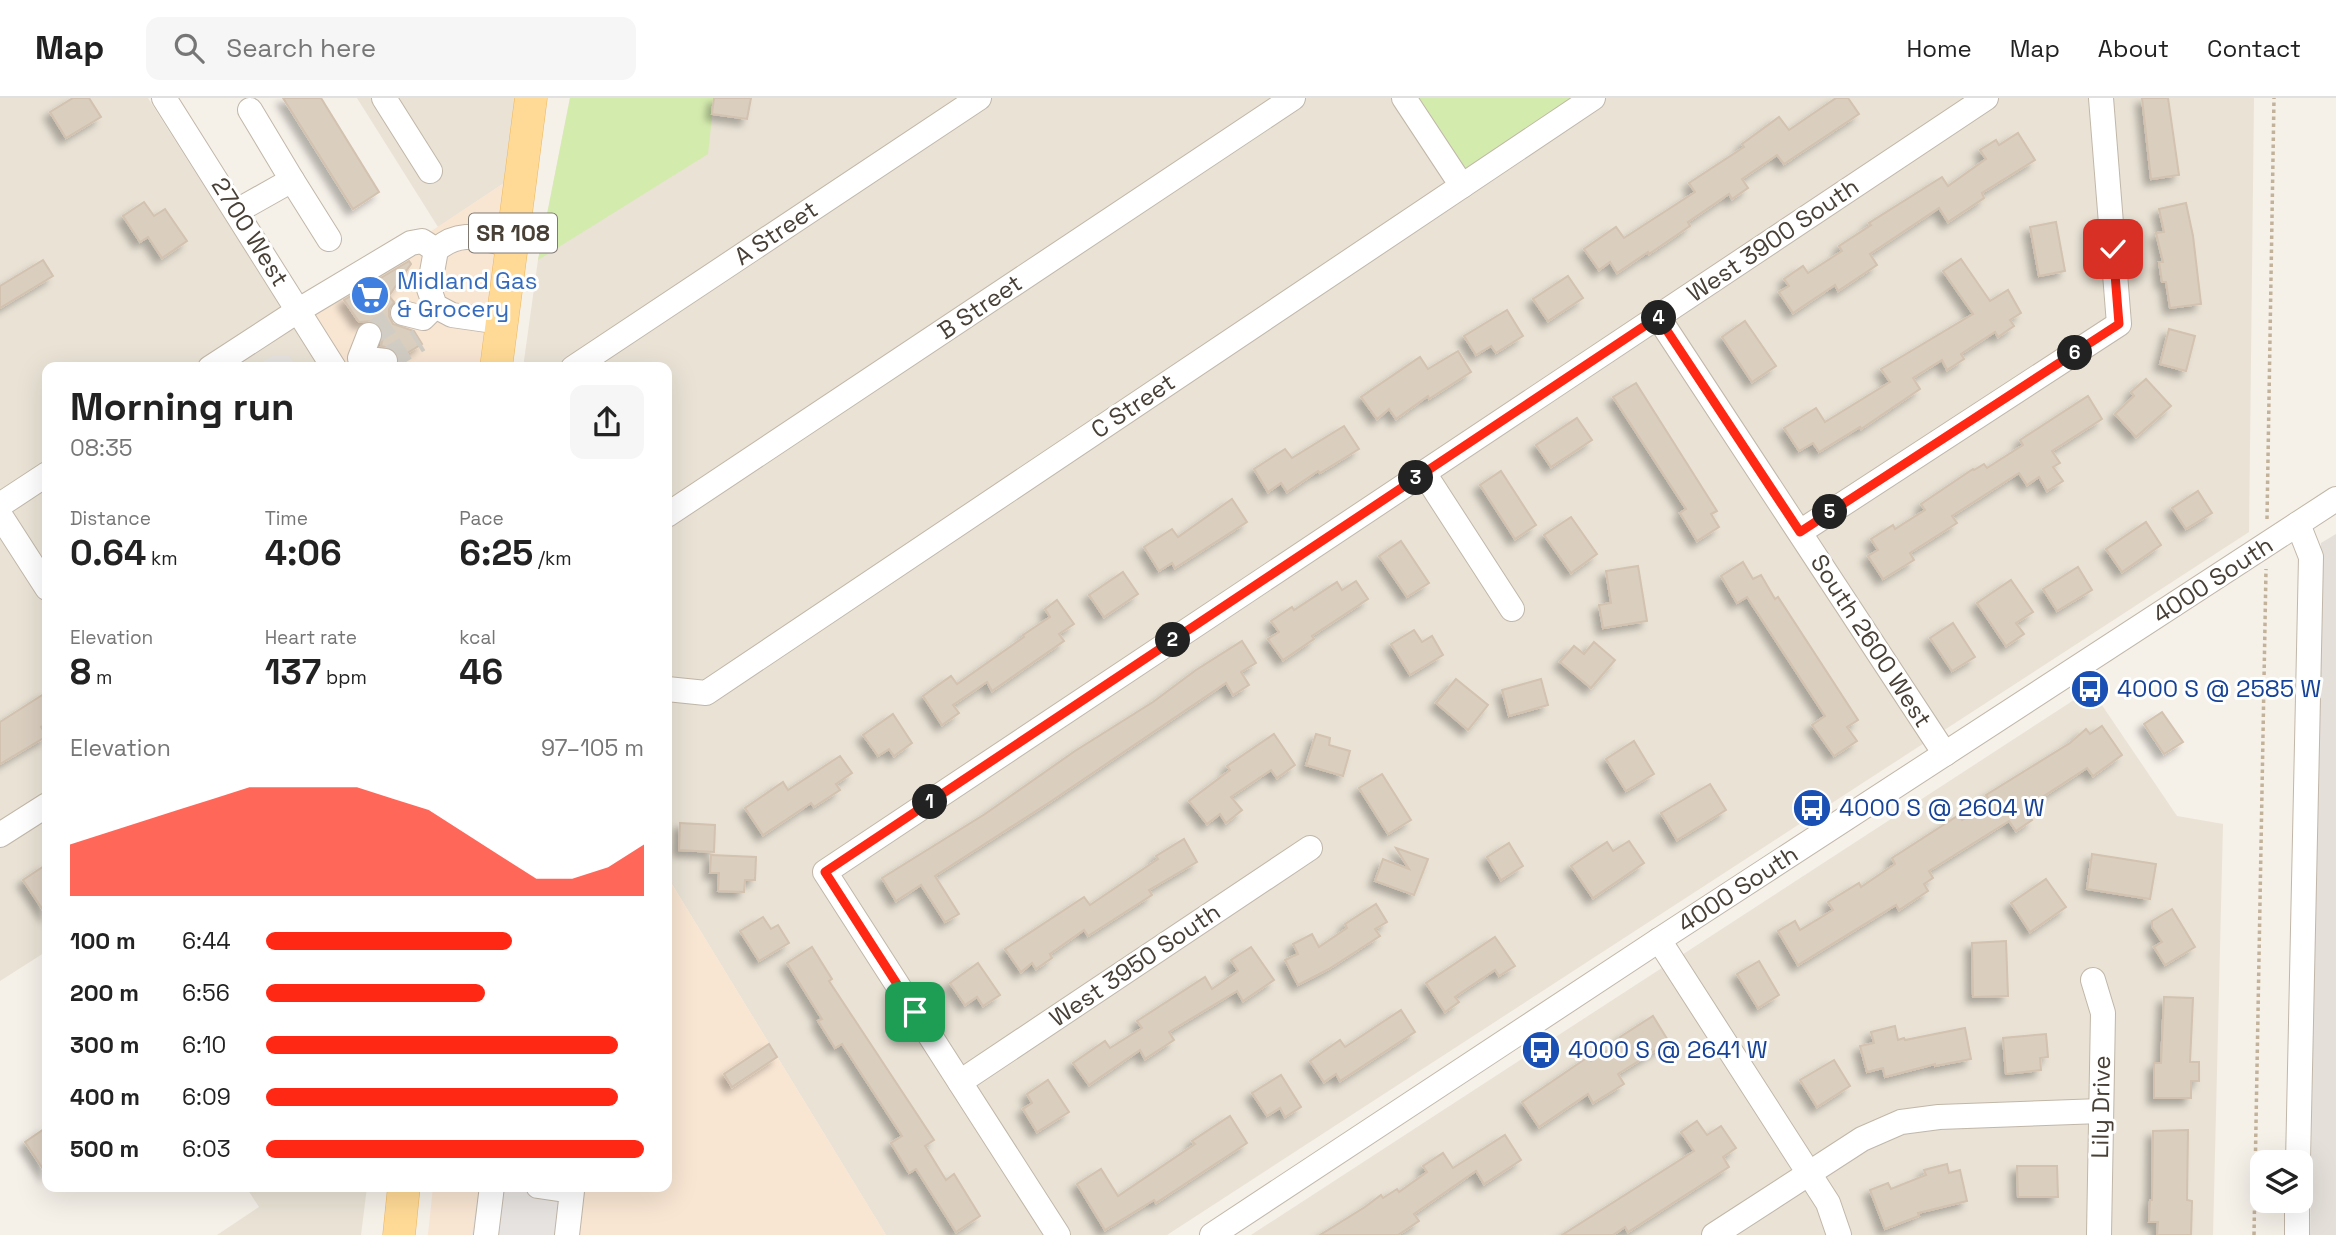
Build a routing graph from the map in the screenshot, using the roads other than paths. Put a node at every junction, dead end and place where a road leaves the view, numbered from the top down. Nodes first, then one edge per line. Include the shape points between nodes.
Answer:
1 (164, 98) edge
2 (384, 98) edge
3 (531, 98) edge
4 (979, 98) edge
5 (1293, 98) edge
6 (1404, 98) edge
7 (1593, 98) edge
8 (1986, 98) edge
9 (2101, 98) edge
10 (250, 110) dead end
11 (430, 171) dead end
12 (292, 180) junction
13 (1462, 186) junction
14 (236, 211) junction
15 (329, 239) dead end
16 (511, 245) junction
17 (436, 250) junction
18 (299, 310) junction
19 (1658, 317) junction
20 (501, 322) junction
21 (373, 350) tunnel mouth
22 (219, 362) edge
23 (332, 362) edge
24 (344, 362) edge
25 (497, 362) edge
26 (582, 362) edge
27 (1424, 473) junction
28 (42, 477) edge
29 (2336, 499) edge
30 (0, 505) edge
31 (672, 512) edge
32 (0, 515) edge
33 (2298, 524) junction
34 (1800, 532) junction
35 (42, 580) edge
36 (1512, 609) dead end
37 (672, 690) edge
38 (1945, 754) junction
39 (42, 808) edge
40 (0, 835) edge
41 (1310, 848) dead end
42 (1659, 940) junction
43 (2092, 980) dead end
44 (960, 1082) junction
45 (2101, 1111) junction
46 (2298, 1150) edge
47 (1808, 1172) junction
48 (403, 1192) edge
49 (491, 1192) edge
50 (575, 1192) edge
51 (2297, 1213) edge
52 (399, 1235) edge
53 (486, 1235) edge
54 (567, 1235) edge
55 (1058, 1235) edge
56 (1212, 1235) edge
57 (1714, 1235) edge
58 (1839, 1235) edge
59 (2099, 1235) edge
60 (2297, 1235) edge

1 - 14 street, 2700 West
2 - 11 street
3 - 16 main road, SR 108
4 - 26 street, A Street
5 - 31 street, B Street
6 - 13 street
7 - 13 street, C Street
8 - 19 street, West 3900 South
9 - 34 street via 2119,324
10 - 12 street
12 - 14 street
12 - 15 street
13 - 37 street, C Street via 706,693
14 - 18 street, 2700 West
16 - 17 street via 463,235
16 - 20 main road, SR 108
17 - 18 street via 422,241 411,243
17 - 20 street via 418,321 452,315
18 - 22 street
18 - 23 street, 2700 West
19 - 27 street, West 3900 South
19 - 34 street, South 2600 West
20 - 25 main road, SR 108
21 - 24 street
27 - 36 street
27 - 44 street, West 3900 South via 825,872
28 - 30 street
29 - 33 street, 4000 South
32 - 35 street
33 - 38 street, 4000 South
33 - 46 street via 2311,557
34 - 38 street, South 2600 West
38 - 42 street, 4000 South
39 - 40 street
41 - 44 street, West 3950 South
42 - 47 street
42 - 56 street, 4000 South
43 - 45 street, Lily Drive via 2103,1013
44 - 55 street
45 - 47 street via 1901,1122
45 - 59 street, Lily Drive
47 - 57 street
47 - 58 street via 1828,1203
48 - 52 main road
49 - 53 street
50 - 54 street
51 - 60 street

